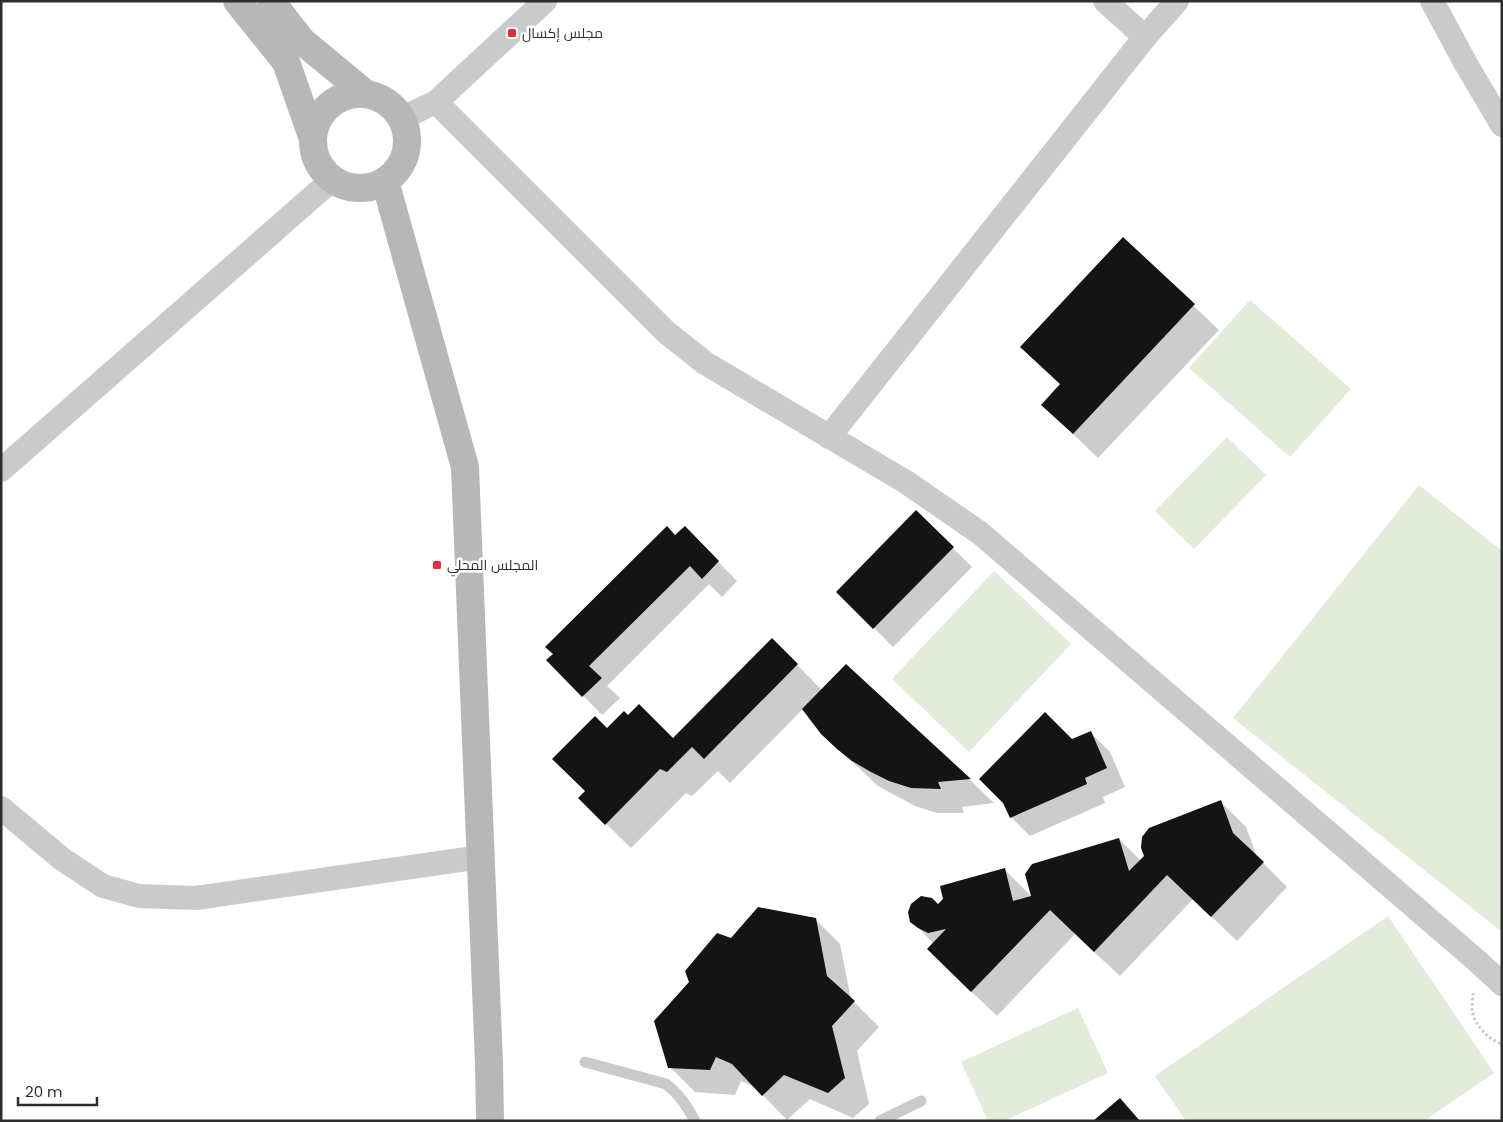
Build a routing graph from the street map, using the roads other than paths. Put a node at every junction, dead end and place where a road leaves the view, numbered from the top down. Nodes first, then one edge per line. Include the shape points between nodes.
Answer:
1 (238, 1) edge
2 (271, 1) edge
3 (545, 1) edge
4 (1105, 1) edge
5 (1176, 1) edge
6 (1432, 1) edge
7 (1145, 37) junction
8 (366, 94) junction
9 (436, 102) junction
10 (402, 118) junction
11 (1502, 125) edge
12 (313, 139) junction
13 (333, 179) junction
14 (384, 181) junction
15 (828, 437) junction
16 (1, 470) edge
17 (3, 813) edge
18 (481, 857) junction
19 (1502, 984) edge
20 (585, 1062) dead end
21 (921, 1101) dead end
22 (490, 1121) edge
23 (695, 1121) edge
24 (880, 1121) edge

1 - 12 main road via 286,62
2 - 8 main road via 302,41
3 - 9 street
4 - 7 street
5 - 7 street
6 - 11 street
7 - 15 street
8 - 10 main road via 393,106
8 - 12 main road via 351,94 325,110 316,123
9 - 10 street
9 - 15 street via 666,332 705,363
10 - 14 main road via 407,146 404,160
12 - 13 main road via 315,154
13 - 14 main road via 345,186 359,188
13 - 16 street
14 - 18 main road via 465,467
15 - 19 street via 906,482 980,533
17 - 18 street via 62,860 103,886 138,896 196,898
18 - 22 main road
20 - 23 lane via 666,1084 676,1092
21 - 24 lane

